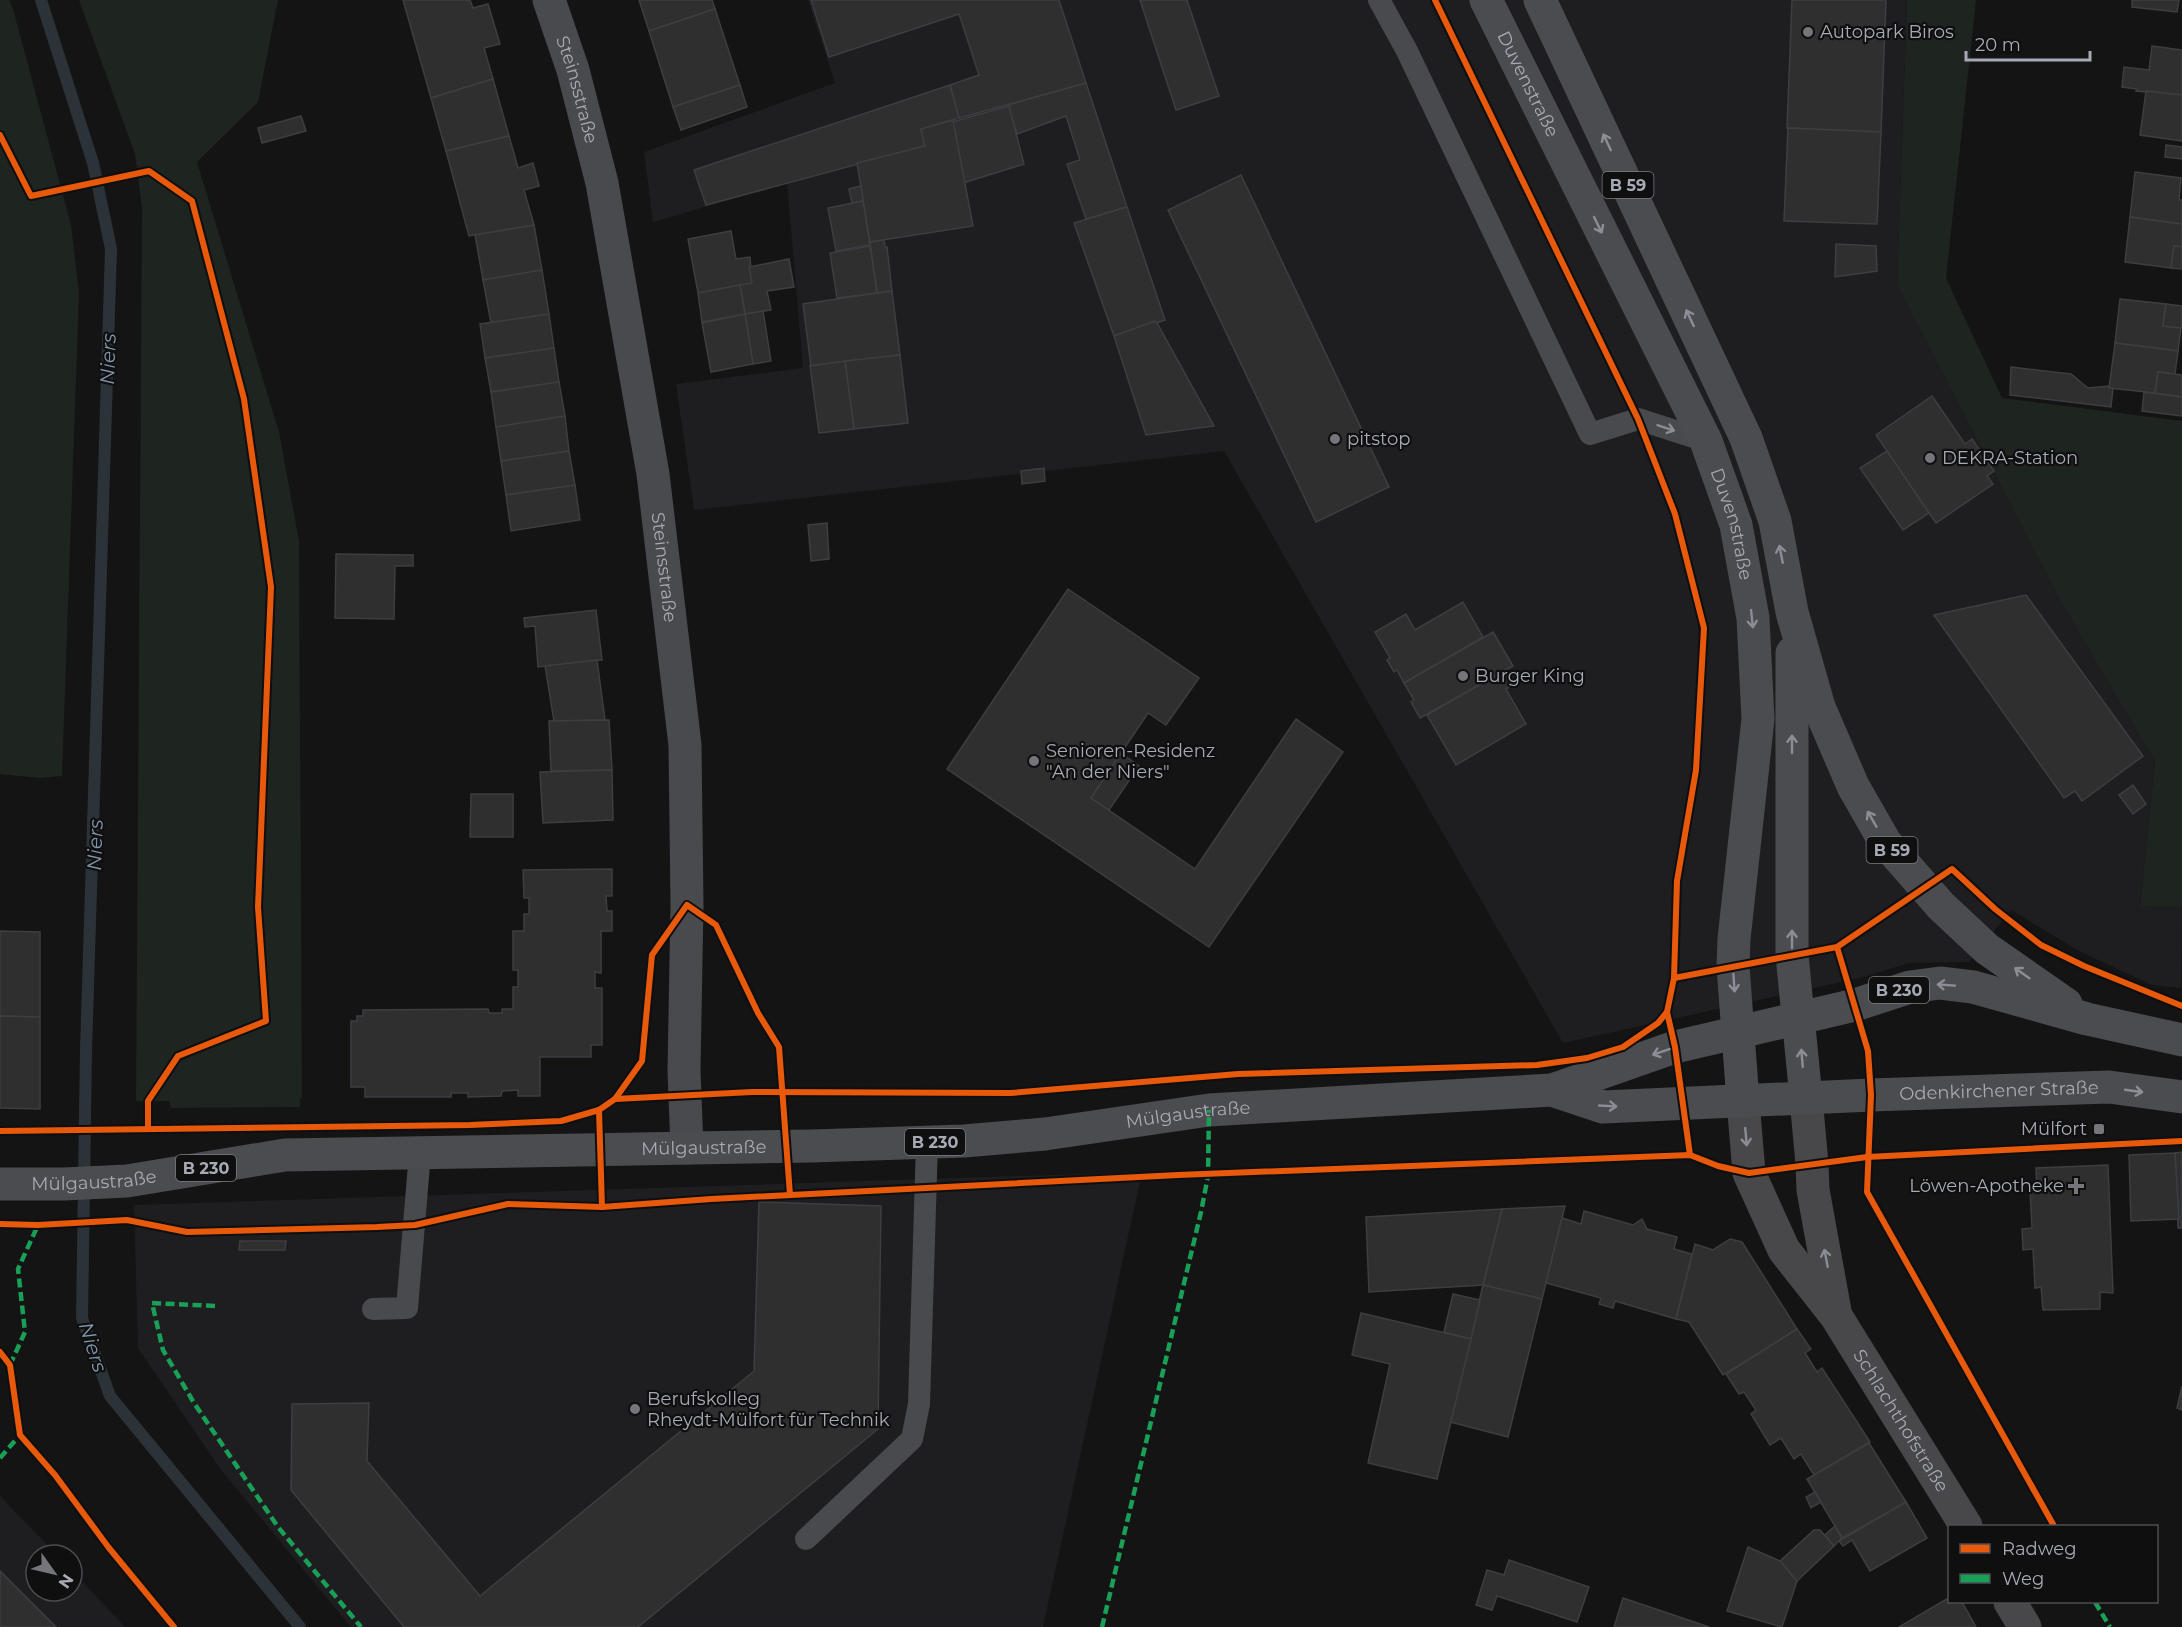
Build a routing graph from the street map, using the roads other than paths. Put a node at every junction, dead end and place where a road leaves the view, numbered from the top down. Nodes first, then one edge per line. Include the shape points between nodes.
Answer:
1 (549, 0) edge
2 (1379, 0) edge
3 (1486, 0) edge
4 (1540, 0) edge
5 (1706, 441) junction
6 (1792, 612) junction
7 (1798, 1019) junction
8 (2087, 1019) junction
9 (1738, 1032) junction
10 (2182, 1040) edge
11 (1552, 1090) junction
12 (2182, 1097) edge
13 (1806, 1098) junction
14 (1743, 1101) junction
15 (927, 1142) junction
16 (687, 1148) junction
17 (420, 1153) junction
18 (0, 1184) edge
19 (373, 1309) dead end
20 (1836, 1316) junction
21 (1965, 1525) edge
22 (806, 1539) dead end
23 (2011, 1603) edge
24 (2025, 1627) edge

1 - 16 street, Steinsstraße via 573,70 602,183 653,474 685,745
2 -> 5 lane via 1590,434 1638,419
3 -> 5 main road, Duvenstraße / B 59
6 -> 4 main road, B 59 via 1775,520 1746,438
5 -> 9 main road, Duvenstraße / B 59 via 1736,525 1753,618 1758,719 1734,939
7 -> 6 main road, B 59 via 1792,955
8 -> 6 main road, B 59 via 1987,949 1941,906 1885,842 1853,786 1819,707
8 -> 7 main road, B 230 via 1973,987 1940,983 1910,987
7 - 9 main road, Mülgaustraße / B 230
13 -> 7 main road, B 59
8 - 10 main road, B 59
9 -> 11 main road, Mülgaustraße / B 230 via 1675,1047
9 - 14 main road, Duvenstraße / B 59
11 -> 14 main road, Mülgaustraße via 1603,1107
11 - 15 main road, Mülgaustraße / B 230 via 1209,1110 1045,1134
13 -> 12 main road, Odenkirchener Straße via 2109,1087
13 - 14 main road, Odenkirchener Straße
20 -> 13 main road, Schlachthofstraße via 1813,1190
14 -> 20 main road, Schlachthofstraße via 1749,1173 1784,1250
15 - 16 main road, Mülgaustraße / B 230
15 - 22 lane via 919,1404 912,1439
16 - 17 main road, Mülgaustraße / B 230
17 - 18 main road, Mülgaustraße / B 230 via 285,1155 127,1181
17 - 19 lane via 407,1308
20 - 21 main road, Schlachthofstraße
23 - 24 main road

